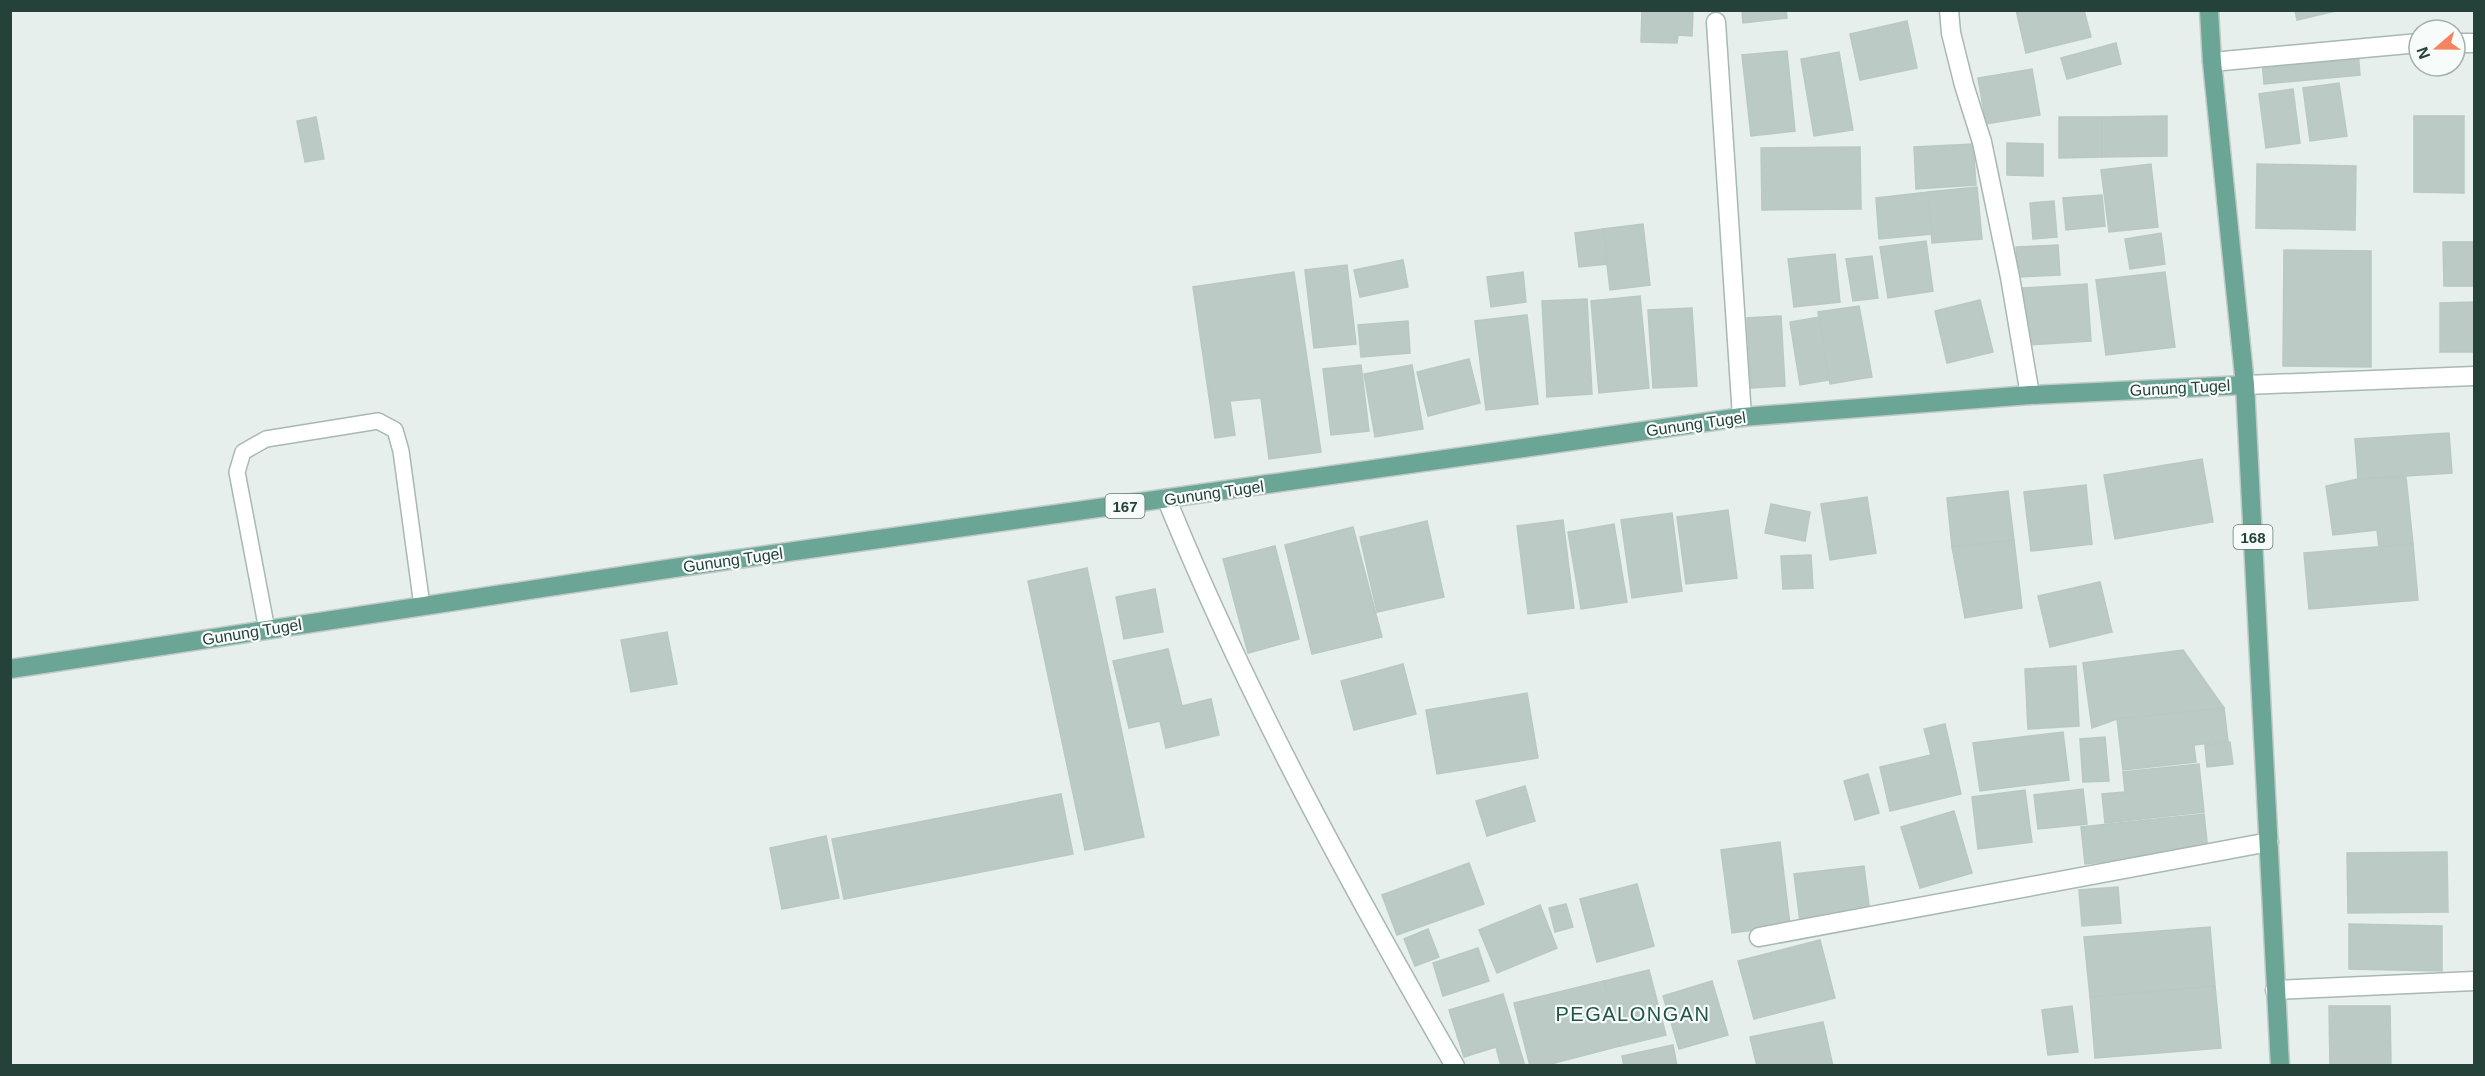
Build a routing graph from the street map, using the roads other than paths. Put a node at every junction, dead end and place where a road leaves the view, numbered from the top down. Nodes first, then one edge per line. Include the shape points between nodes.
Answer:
1 (1949, 10) edge
2 (2209, 10) edge
3 (1716, 22) dead end
4 (2407, 44) edge
5 (2212, 62) junction
6 (2475, 376) edge
7 (2245, 385) junction
8 (2030, 395) junction
9 (1742, 417) junction
10 (1167, 500) junction
11 (422, 606) junction
12 (267, 630) junction
13 (10, 669) edge
14 (2269, 842) junction
15 (1759, 937) dead end
16 (2475, 981) edge
17 (2275, 990) junction
18 (1455, 1065) edge
19 (2280, 1065) edge

1 - 8 street via 1964,84 1982,142
2 - 5 main road, 168
3 - 9 street
4 - 5 street
5 - 7 main road, 168
6 - 7 street
7 - 8 main road, Gunung Tugel / 167
7 - 14 main road, 168
8 - 9 main road, Gunung Tugel / 167
9 - 10 main road, Gunung Tugel / 167
10 - 11 main road, Gunung Tugel / 167
10 - 18 street via 1281,752
11 - 12 main road, Gunung Tugel / 167
11 - 12 lane via 401,452 395,430 378,421 267,439 243,452 237,472
12 - 13 main road, Gunung Tugel / 167
14 - 15 street
14 - 17 main road, 168
16 - 17 street
17 - 19 main road, 168

